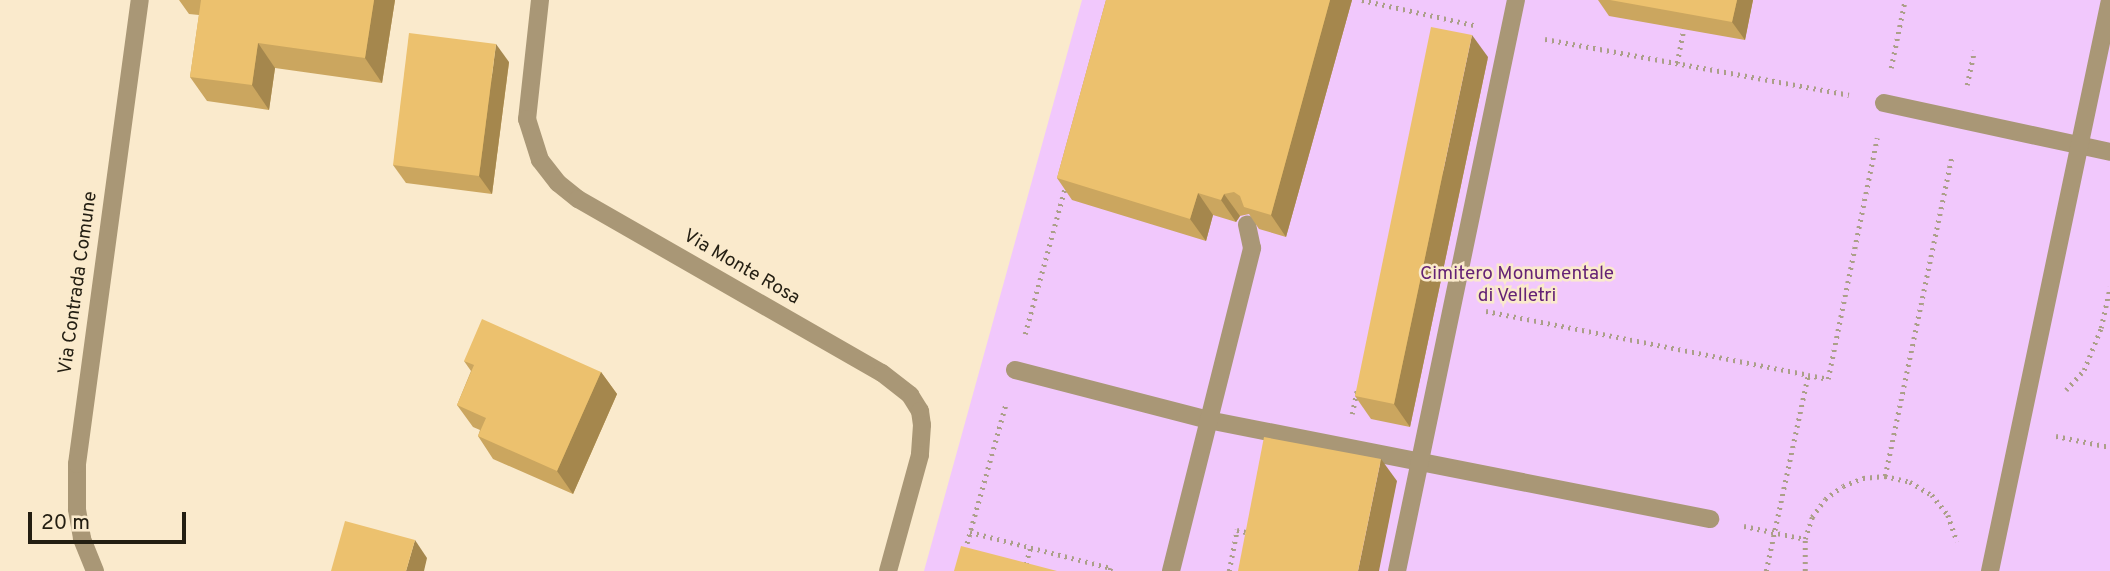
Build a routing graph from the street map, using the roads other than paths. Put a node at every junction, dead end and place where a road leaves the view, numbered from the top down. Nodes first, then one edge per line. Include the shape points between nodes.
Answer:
1 (140, 0) edge
2 (540, 0) edge
3 (1516, 0) edge
4 (2110, 0) edge
5 (1884, 103) road end
6 (2079, 146) junction
7 (2110, 152) edge
8 (1247, 225) edge
9 (1015, 370) road end
10 (1208, 420) junction
11 (1419, 462) junction
12 (1710, 519) dead end
13 (95, 571) edge
14 (888, 571) edge
15 (1171, 571) edge
16 (1397, 571) edge
17 (1990, 571) edge

1 - 13 street, Via Contrada Comune via 77,464 77,509
2 - 14 street, Via Monte Rosa via 527,118 533,144 550,174 578,199 882,373 910,395 920,411 922,443
3 - 11 street
4 - 6 street
5 - 6 street
6 - 7 street
6 - 17 street
8 - 10 street via 1252,248
9 - 10 street
10 - 11 street
10 - 15 street
11 - 12 street
11 - 16 street

